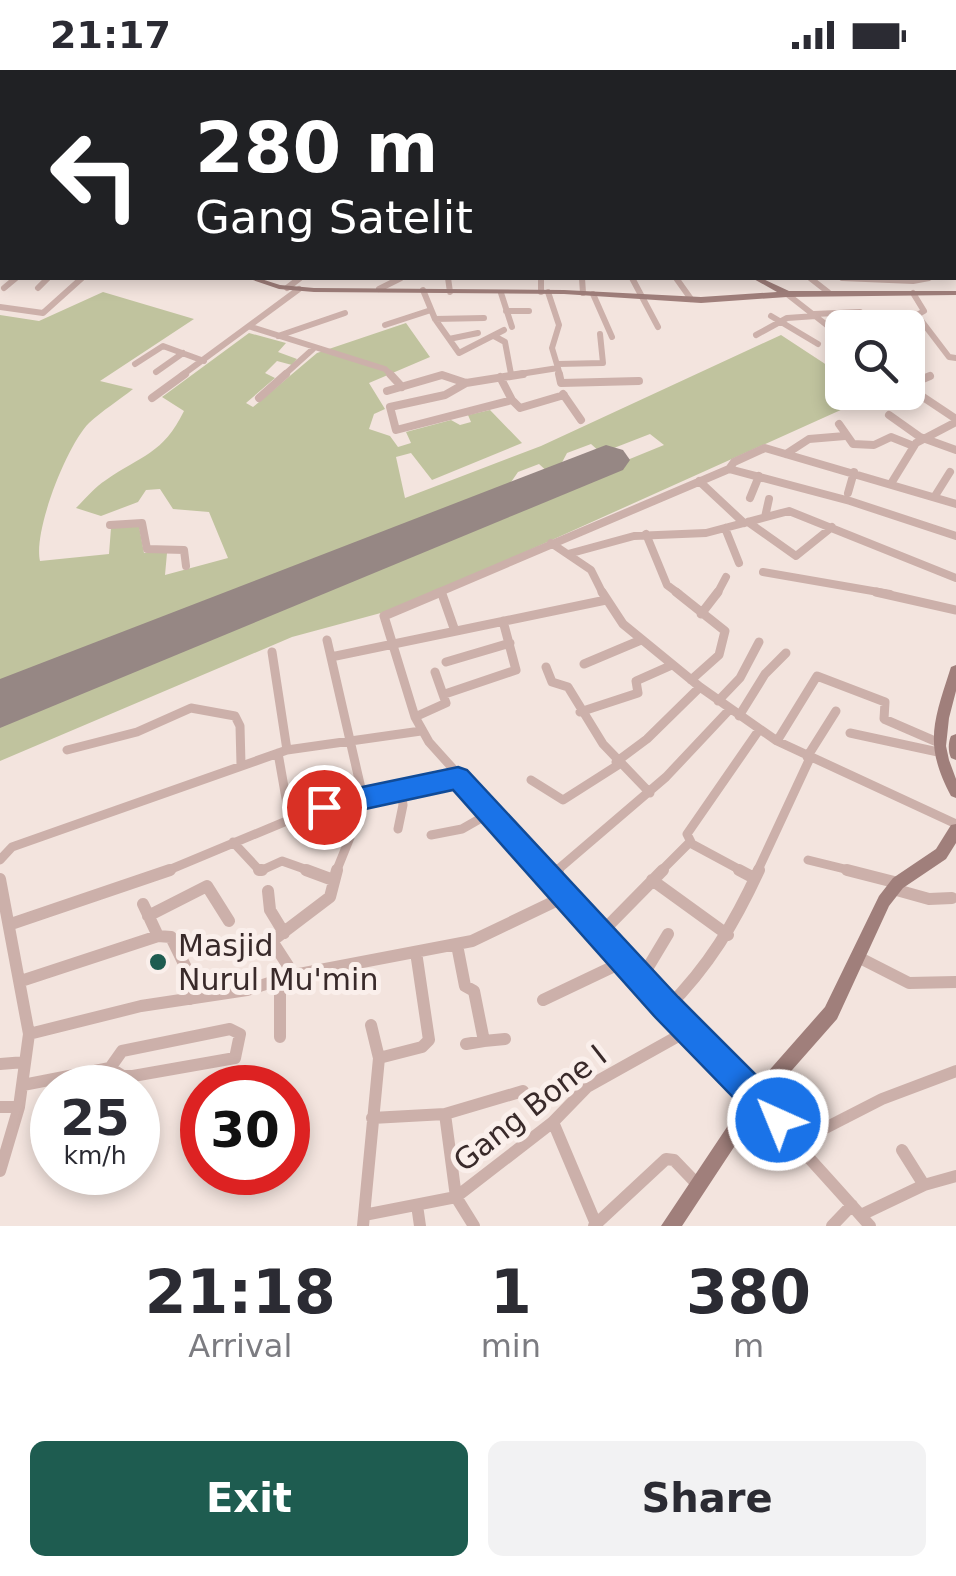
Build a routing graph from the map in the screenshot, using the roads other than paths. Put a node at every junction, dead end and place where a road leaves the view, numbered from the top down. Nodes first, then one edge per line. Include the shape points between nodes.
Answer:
1 (14, 280) edge
2 (46, 280) edge
3 (80, 280) edge
4 (259, 280) edge
5 (297, 280) edge
6 (397, 280) edge
7 (448, 280) edge
8 (542, 280) edge
9 (583, 280) edge
10 (633, 280) edge
11 (677, 280) edge
12 (760, 280) edge
13 (813, 280) edge
14 (912, 280) edge
15 (4, 288) dead end
16 (38, 288) dead end
17 (287, 288) junction
18 (299, 289) junction
19 (379, 289) junction
20 (423, 290) junction
21 (450, 292) junction
22 (545, 292) junction
23 (828, 292) junction
24 (501, 293) junction
25 (588, 293) junction
26 (920, 293) junction
27 (956, 293) edge
28 (787, 294) junction
29 (642, 297) junction
30 (691, 300) junction
31 (0, 306) edge
32 (529, 311) dead end
33 (506, 312) junction
34 (345, 313) dead end
35 (825, 314) edge
36 (433, 315) junction
37 (815, 315) junction
38 (771, 316) dead end
39 (484, 318) dead end
40 (780, 322) junction
41 (825, 323) edge
42 (385, 325) dead end
43 (251, 326) junction
44 (658, 326) dead end
45 (508, 329) joint
46 (478, 333) dead end
47 (600, 334) dead end
48 (756, 335) dead end
49 (494, 336) junction
50 (612, 336) dead end
51 (275, 337) junction
52 (449, 338) junction
53 (818, 344) dead end
54 (313, 349) junction
55 (183, 353) junction
56 (956, 358) edge
57 (204, 360) junction
58 (136, 364) dead end
59 (558, 366) junction
60 (156, 372) dead end
61 (512, 374) junction
62 (930, 376) dead end
63 (500, 377) junction
64 (925, 378) edge
65 (177, 380) joint
66 (639, 381) dead end
67 (466, 383) junction
68 (560, 383) junction
69 (402, 387) junction
70 (387, 392) dead end
71 (564, 395) junction
72 (152, 398) dead end
73 (259, 398) dead end
74 (925, 398) edge
75 (512, 400) junction
76 (889, 415) dead end
77 (581, 420) dead end
78 (956, 420) edge
79 (839, 424) dead end
80 (904, 428) junction
81 (846, 436) junction
82 (891, 436) junction
83 (920, 437) junction
84 (911, 446) junction
85 (956, 450) edge
86 (786, 454) junction
87 (729, 469) junction
88 (854, 472) junction
89 (950, 472) dead end
90 (758, 476) junction
91 (699, 481) junction
92 (892, 482) junction
93 (848, 493) dead end
94 (935, 496) junction
95 (750, 498) dead end
96 (769, 499) dead end
97 (956, 504) edge
98 (765, 517) junction
99 (746, 522) junction
100 (110, 525) dead end
101 (832, 527) junction
102 (725, 528) junction
103 (646, 534) junction
104 (956, 536) edge
105 (551, 543) junction
106 (568, 554) junction
107 (739, 563) dead end
108 (186, 566) dead end
109 (762, 572) dead end
110 (726, 577) dead end
111 (956, 578) edge
112 (442, 594) junction
113 (606, 600) junction
114 (956, 610) edge
115 (701, 614) junction
116 (503, 621) junction
117 (455, 630) junction
118 (327, 640) dead end
119 (641, 640) junction
120 (759, 642) dead end
121 (510, 643) junction
122 (392, 644) junction
123 (272, 652) dead end
124 (786, 654) dead end
125 (331, 657) junction
126 (446, 662) dead end
127 (584, 664) dead end
128 (672, 665) junction
129 (546, 666) dead end
130 (956, 670) edge
131 (435, 672) dead end
132 (696, 684) junction
133 (445, 694) junction
134 (718, 700) junction
135 (836, 711) dead end
136 (580, 712) junction
137 (734, 712) junction
138 (415, 716) junction
139 (760, 730) junction
140 (421, 731) junction
141 (850, 733) dead end
142 (348, 739) junction
143 (956, 740) edge
144 (778, 741) junction
145 (937, 747) junction
146 (67, 750) dead end
147 (283, 752) junction
148 (956, 754) edge
149 (808, 758) junction
150 (241, 764) junction
151 (617, 764) junction
152 (458, 778) junction
153 (531, 780) dead end
154 (400, 791) junction
155 (956, 792) edge
156 (650, 793) junction
157 (360, 798) junction
158 (490, 814) junction
159 (290, 820) junction
160 (956, 827) edge
161 (398, 828) dead end
162 (431, 834) dead end
163 (233, 842) junction
164 (690, 842) junction
165 (0, 860) edge
166 (808, 860) dead end
167 (549, 877) junction
168 (754, 878) junction
169 (0, 879) edge
170 (332, 880) junction
171 (652, 880) junction
172 (896, 886) junction
173 (268, 890) dead end
174 (566, 896) junction
175 (952, 898) dead end
176 (229, 921) dead end
177 (8, 929) edge
178 (284, 933) junction
179 (600, 934) junction
180 (668, 934) dead end
181 (728, 935) junction
182 (158, 936) junction
183 (457, 944) junction
184 (416, 952) junction
185 (858, 956) junction
186 (625, 961) junction
187 (287, 977) junction
188 (641, 979) junction
189 (21, 981) junction
190 (956, 982) edge
191 (190, 999) junction
192 (542, 1000) dead end
193 (667, 1008) junction
194 (371, 1024) dead end
195 (689, 1030) junction
196 (29, 1034) junction
197 (280, 1037) dead end
198 (505, 1038) dead end
199 (484, 1041) junction
200 (466, 1044) dead end
201 (378, 1058) junction
202 (26, 1062) junction
203 (0, 1064) edge
204 (110, 1068) joint
205 (956, 1071) edge
206 (30, 1083) edge
207 (23, 1084) junction
208 (523, 1091) dead end
209 (757, 1097) junction
210 (0, 1108) edge
211 (19, 1108) junction
212 (445, 1114) junction
213 (372, 1118) junction
214 (552, 1122) junction
215 (798, 1142) junction
216 (902, 1150) dead end
217 (0, 1171) edge
218 (956, 1176) edge
219 (698, 1185) junction
220 (924, 1186) junction
221 (456, 1197) junction
222 (417, 1205) junction
223 (861, 1215) edge
224 (363, 1220) edge
225 (595, 1225) edge
226 (420, 1226) edge
227 (474, 1226) edge
228 (671, 1226) edge
229 (832, 1226) edge

1 - 15 street
2 - 16 street
3 - 31 street via 41,314
4 - 17 street
5 - 17 street
6 - 19 street
7 - 21 street
8 - 22 street
9 - 25 street
10 - 29 street
11 - 30 street
12 - 28 street
13 - 23 street
14 - 26 street
17 - 18 street
18 - 19 street
18 - 43 street
19 - 20 street
20 - 21 street
20 - 36 street
21 - 24 street
22 - 24 street
22 - 25 street
22 - 59 street via 560,330 552,348
23 - 26 street
23 - 28 street
24 - 33 street
25 - 29 street
25 - 50 street
26 - 27 street
26 - 56 street via 924,311 917,315
28 - 30 street
28 - 37 street
29 - 30 street
29 - 44 street
32 - 33 street
33 - 45 street
34 - 51 street
35 - 37 street
36 - 39 street
36 - 42 street via 416,312
36 - 52 street
37 - 40 street
37 - 41 street
38 - 40 street
40 - 48 street
40 - 53 street
43 - 51 street
43 - 57 street
45 - 49 street
46 - 52 street
47 - 59 street via 603,364
49 - 52 street via 461,353
49 - 61 street via 506,342
51 - 54 street
54 - 69 street via 387,370
54 - 73 street
55 - 57 street
55 - 58 street via 161,346
55 - 60 street
57 - 65 street
59 - 61 street
59 - 68 street
61 - 63 street
62 - 64 street
63 - 67 street
63 - 75 street
65 - 72 street
66 - 68 street
67 - 69 street via 442,375
67 - 75 street via 445,395 390,407 396,431
68 - 71 street
69 - 70 street
71 - 75 street via 520,408
71 - 77 street
74 - 78 street
76 - 80 street
78 - 83 street
79 - 81 street
80 - 82 street
80 - 83 street
81 - 82 street via 862,446
81 - 86 street via 809,439
82 - 84 street
83 - 84 street
83 - 85 street
84 - 92 street
86 - 87 street via 765,448
86 - 88 street
87 - 90 street
87 - 91 street
88 - 92 street
88 - 93 street
89 - 94 street
90 - 95 street
90 - 104 street
91 - 99 street
91 - 105 street
92 - 94 street
94 - 97 street
96 - 98 street
98 - 99 street
98 - 101 street via 790,510
99 - 101 street via 796,556
99 - 102 street
100 - 108 street via 142,523 147,549 184,550
101 - 111 street
102 - 103 street
102 - 107 street
103 - 106 street
103 - 115 street via 667,585
105 - 106 street
105 - 112 street
106 - 113 street via 591,570
109 - 114 street via 876,595 896,593
110 - 115 street
112 - 117 street
112 - 122 street via 384,616
113 - 116 street
113 - 119 street
115 - 132 street via 726,631 719,655
116 - 117 street
116 - 121 street
117 - 122 street
118 - 125 street
119 - 127 street
119 - 128 street
120 - 134 street via 740,678
121 - 126 street
121 - 133 street via 514,673
122 - 125 street
122 - 138 street
123 - 147 street
124 - 137 street via 768,665 756,693
125 - 142 street
128 - 132 street
128 - 136 street via 636,681 638,694
129 - 136 street via 550,681 568,688
130 - 145 street
131 - 133 street
132 - 134 street
132 - 151 street
133 - 138 street via 443,706
134 - 137 street
135 - 149 street
136 - 151 street
137 - 139 street
137 - 156 street
138 - 140 street
139 - 144 street
139 - 164 street via 688,831
140 - 142 street
140 - 152 street
141 - 145 street
142 - 147 street
142 - 157 street
143 - 148 street
144 - 145 street via 817,676 885,702 884,719
144 - 149 street
145 - 155 street
146 - 150 street via 138,732 191,708 235,716
147 - 150 street
147 - 159 street
149 - 160 street
149 - 168 street
150 - 165 street via 12,848
151 - 153 street via 563,800
151 - 156 street
152 - 154 street
152 - 158 street
154 - 157 street
154 - 161 street
156 - 167 street
157 - 159 street
157 - 170 street via 350,849
158 - 162 street via 462,829
158 - 167 street
159 - 163 street
160 - 172 street via 941,854
163 - 170 street via 260,871 282,860
163 - 177 street
164 - 168 street
164 - 171 street
166 - 172 street
167 - 174 street
168 - 181 street
169 - 177 street
170 - 178 street via 330,897
171 - 179 street
171 - 181 street
172 - 175 street via 929,899
172 - 185 street
173 - 178 street via 270,910
174 - 179 street
174 - 183 street via 493,934
176 - 182 street via 208,886 146,910
177 - 189 street
178 - 187 street via 272,942
179 - 186 street
180 - 188 street
181 - 193 street
182 - 189 street
182 - 191 street via 172,937 191,978
183 - 184 street
183 - 199 street
184 - 187 street
184 - 201 street via 429,1040
185 - 190 street via 908,983
185 - 209 street via 831,1013
186 - 188 street
186 - 192 street
187 - 191 street
187 - 197 street
188 - 193 street
189 - 196 street
191 - 196 street
193 - 195 street
194 - 201 street
195 - 209 street
195 - 214 street, Gang Bone I via 587,1086
196 - 202 street
198 - 199 street
199 - 200 street
201 - 213 street
202 - 203 street
202 - 207 street
204 - 204 street via 122,1051 230,1028 240,1034 234,1058 133,1076
205 - 215 street
206 - 207 street
207 - 211 street
208 - 212 street
209 - 215 street
209 - 219 street
210 - 211 street
211 - 217 street
212 - 213 street
212 - 221 street
213 - 224 street
214 - 221 street, Gang Bone I
214 - 225 street
215 - 223 street
216 - 220 street
218 - 220 street
219 - 225 street via 666,1159
219 - 228 street
220 - 223 street
221 - 222 street
221 - 227 street
222 - 224 street
222 - 226 street
223 - 229 street

